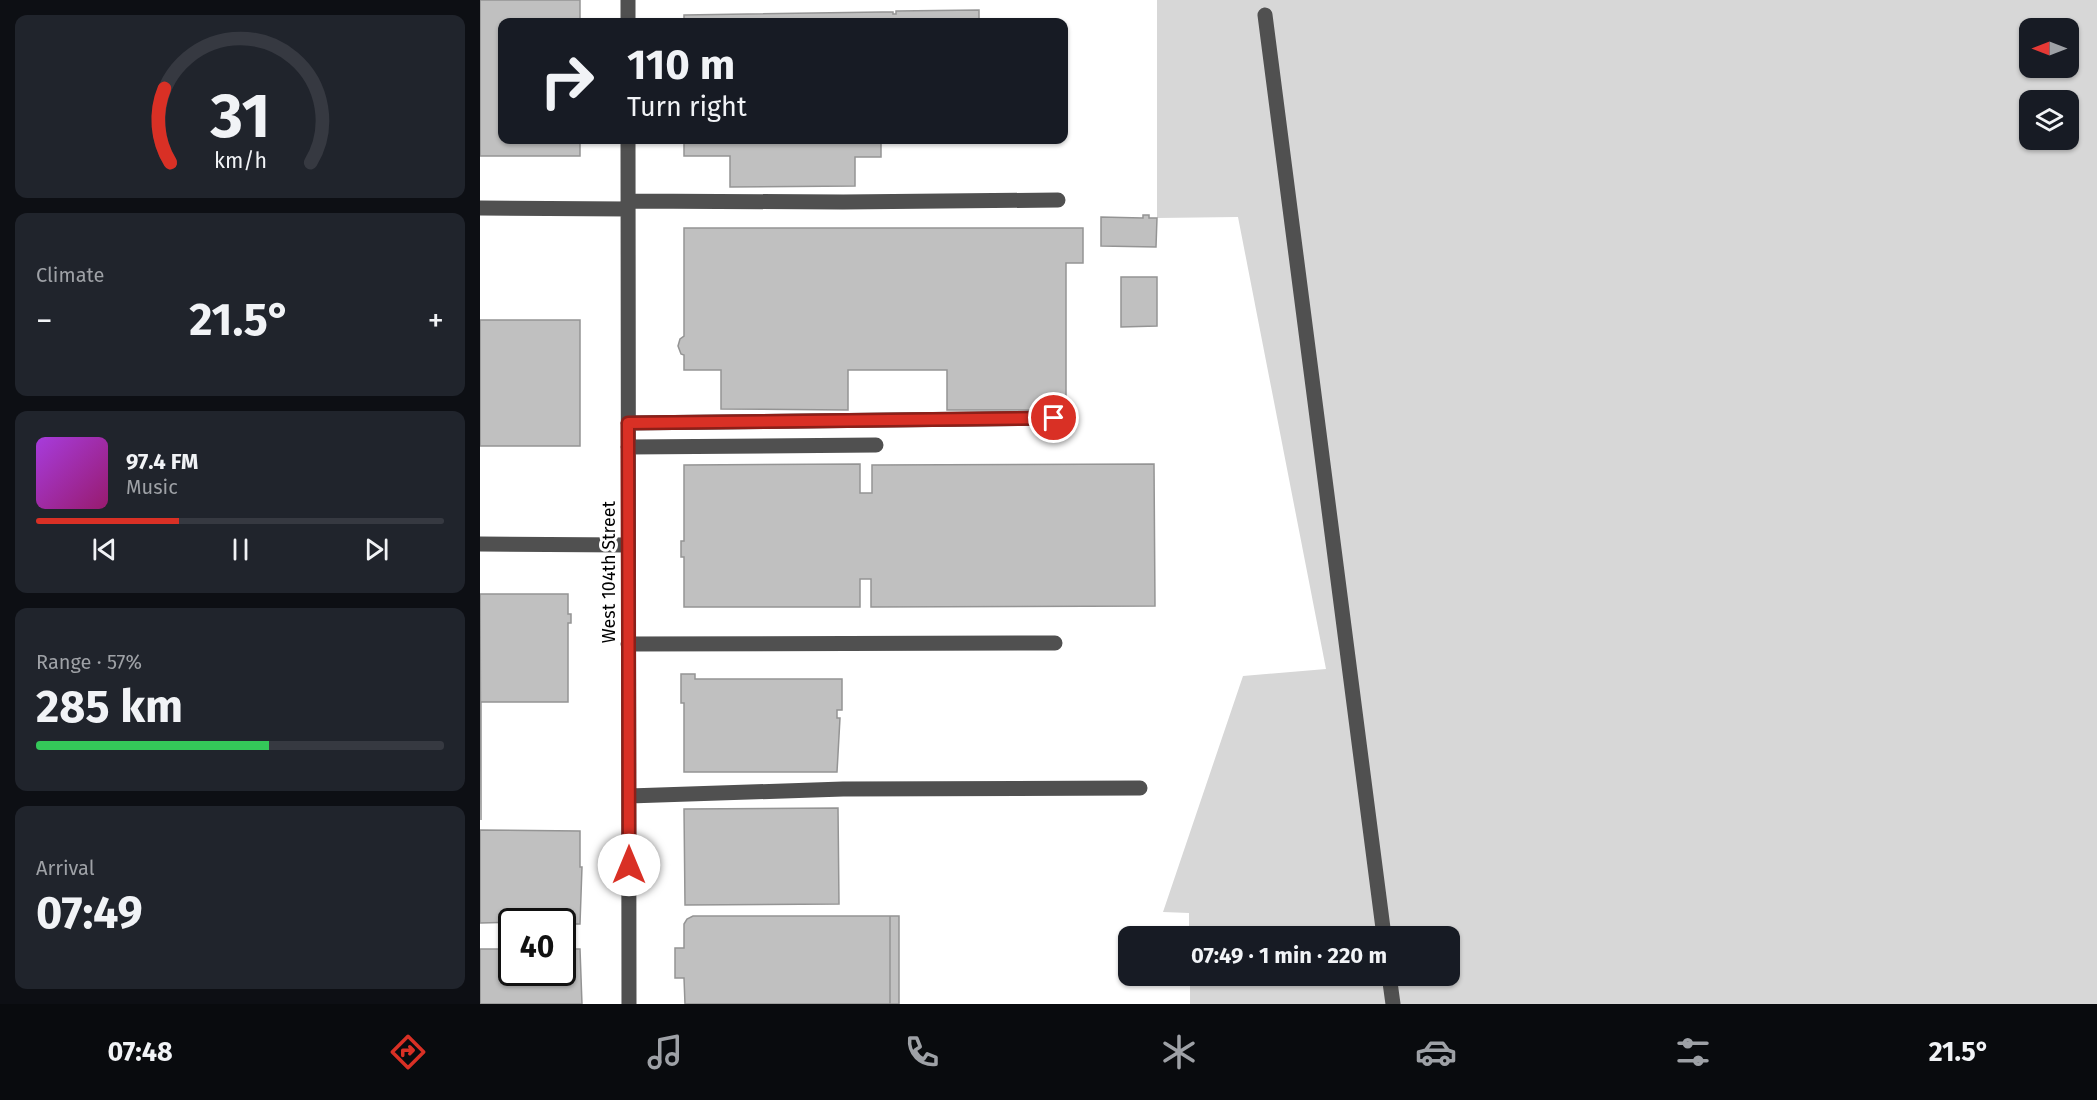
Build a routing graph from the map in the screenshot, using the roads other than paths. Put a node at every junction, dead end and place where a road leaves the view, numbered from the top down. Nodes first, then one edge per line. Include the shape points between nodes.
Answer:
1 (628, 0) edge
2 (1265, 15) dead end
3 (628, 18) edge
4 (628, 144) edge
5 (1058, 200) dead end
6 (628, 205) junction
7 (480, 208) edge
8 (1054, 418) dead end
9 (628, 423) junction
10 (876, 444) dead end
11 (628, 447) junction
12 (480, 543) edge
13 (628, 545) junction
14 (1054, 643) dead end
15 (628, 644) junction
16 (1140, 788) dead end
17 (629, 796) junction
18 (1383, 926) edge
19 (1390, 986) edge
20 (629, 1004) edge
21 (1392, 1004) edge

1 - 3 street
2 - 18 street
4 - 6 street, West 104th Street
5 - 6 street
6 - 7 street
6 - 9 street, West 104th Street
8 - 9 street
9 - 11 street, West 104th Street
10 - 11 street
11 - 13 street, West 104th Street
12 - 13 street
13 - 15 street, West 104th Street
14 - 15 street
15 - 17 street, West 104th Street
16 - 17 street via 831,789
17 - 20 street, West 104th Street
19 - 21 street

